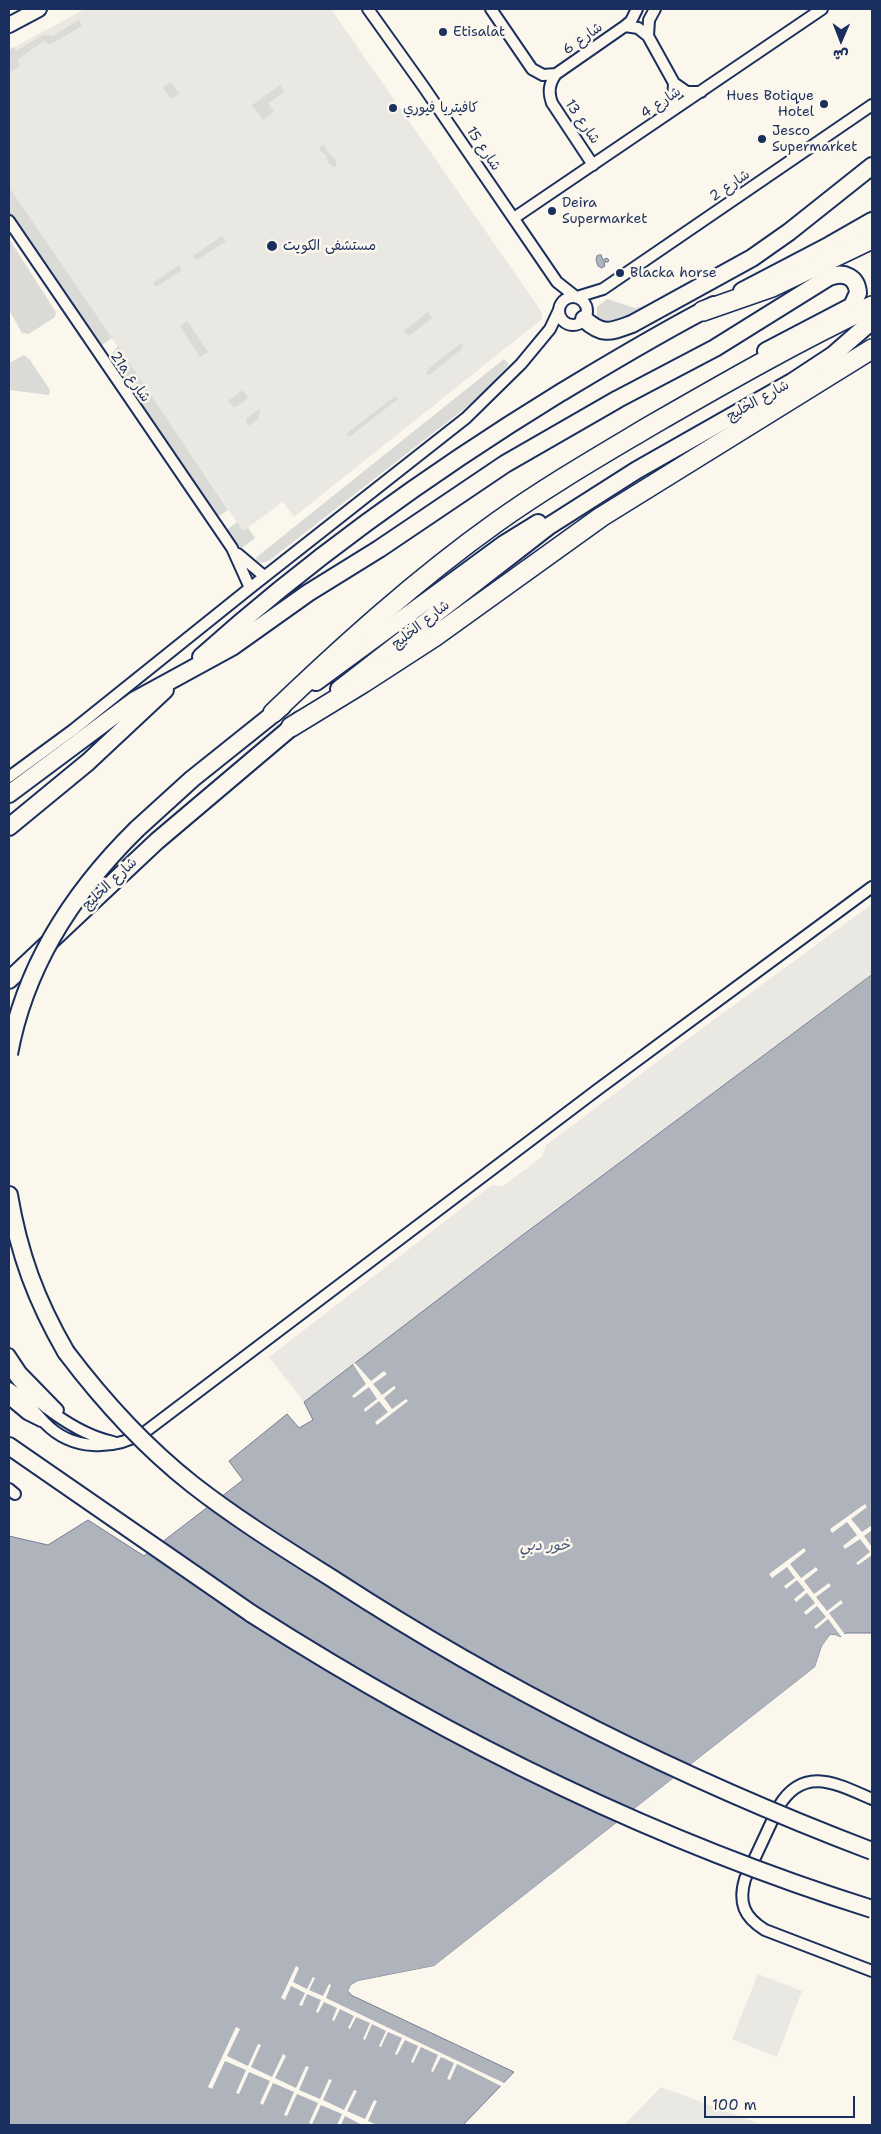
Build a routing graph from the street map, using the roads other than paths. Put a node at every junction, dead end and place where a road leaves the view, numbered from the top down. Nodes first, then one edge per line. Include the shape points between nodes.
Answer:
1 (39, 9) edge
2 (368, 9) edge
3 (637, 9) edge
4 (655, 9) edge
5 (822, 9) edge
6 (494, 11) edge
7 (9, 25) edge
8 (625, 26) junction
9 (648, 36) junction
10 (556, 74) junction
11 (674, 83) junction
12 (701, 92) junction
13 (872, 105) edge
14 (663, 118) junction
15 (872, 159) edge
16 (593, 165) junction
17 (872, 166) edge
18 (845, 186) junction
19 (514, 218) junction
20 (9, 221) edge
21 (871, 226) edge
22 (557, 282) junction
23 (603, 289) junction
24 (577, 297) junction
25 (560, 306) junction
26 (872, 306) edge
27 (703, 311) joint
28 (580, 320) junction
29 (872, 321) edge
30 (546, 335) junction
31 (872, 349) edge
32 (673, 413) junction
33 (587, 501) junction
34 (232, 548) junction
35 (264, 576) junction
36 (250, 588) junction
37 (182, 674) junction
38 (273, 713) junction
39 (291, 727) junction
40 (9, 777) edge
41 (9, 794) edge
42 (9, 827) edge
43 (872, 887) edge
44 (9, 980) edge
45 (9, 1054) edge
46 (9, 1195) edge
47 (9, 1354) edge
48 (9, 1368) edge
49 (9, 1388) edge
50 (9, 1400) edge
51 (63, 1420) junction
52 (45, 1423) junction
53 (124, 1442) junction
54 (9, 1446) edge
55 (872, 1799) edge
56 (872, 1851) edge
57 (872, 1909) edge
58 (872, 1971) edge

1 - 7 street
2 - 19 street, شارع 15
3 - 8 street, شارع 6
4 - 9 street via 649,20
5 - 12 street, شارع 4
6 - 10 street via 532,69 543,75
8 - 9 street, شارع 6 via 638,28
8 - 10 street, شارع 6
9 - 11 street
10 - 16 street, شارع 13 via 550,85 550,97
11 - 12 street via 687,92
11 - 14 street via 673,102
12 - 14 street, شارع 4
13 - 23 street, شارع 2
14 - 16 street, شارع 4
15 - 18 main road
16 - 19 street, شارع 4
17 - 18 main road
18 - 28 main road via 752,258 632,324 604,332
19 - 22 street, شارع 15
20 - 34 street, 21a شارع
21 - 27 highway via 780,284
22 - 24 street, شارع 15
22 - 25 street, شارع 15
23 - 24 street, شارع 2
23 - 28 street, شارع 2
24 - 25 street via 566,298
24 - 28 street via 585,302
25 - 28 street via 562,319
25 - 30 street
26 - 32 highway via 796,344
27 - 37 main road via 536,408 401,498 274,594
28 - 30 street
29 - 33 main road, شارع الخليج via 833,355 792,382
30 - 35 street via 466,418
31 - 39 highway via 602,517 434,638
32 - 37 main road via 700,390 741,365 852,306 858,294 853,280 845,275 829,277 715,348 504,464 232,647
32 - 38 highway via 566,476 490,527 366,628
33 - 38 main road via 518,534
33 - 39 main road, شارع الخليج via 518,549
34 - 35 street, 21a شارع
34 - 36 street, 21a شارع
35 - 36 street
36 - 40 street via 73,730
37 - 41 main road via 135,700
37 - 42 main road via 88,762
38 - 45 main road, bridge via 137,828 98,870 46,947 26,994
39 - 44 main road, شارع الخليج via 157,841
43 - 53 street via 597,1090 155,1425
46 - 56 main road, bridge via 18,1242 30,1280 66,1352 128,1426 192,1483 260,1532 388,1614 504,1681 659,1760
47 - 51 street via 21,1372 50,1400
48 - 51 street via 24,1389
49 - 52 street via 26,1401
50 - 52 street
51 - 53 street via 92,1436
52 - 53 street via 62,1435 81,1442 103,1446
54 - 57 main road, bridge via 252,1614 393,1700 491,1753 701,1848
55 - 58 street via 822,1781 796,1787 779,1806 742,1890 742,1903 747,1914 765,1930

